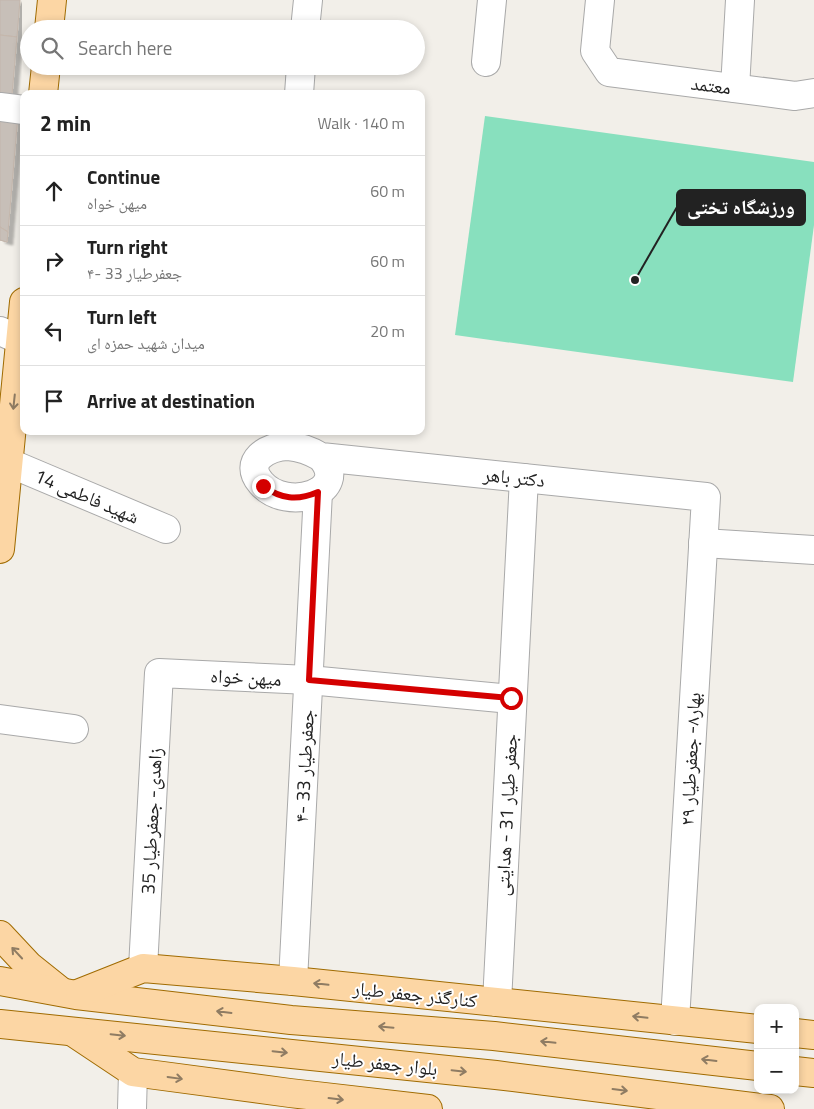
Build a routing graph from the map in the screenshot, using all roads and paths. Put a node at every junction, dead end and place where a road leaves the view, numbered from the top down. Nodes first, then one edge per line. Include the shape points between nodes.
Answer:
1 (52, 0) edge
2 (308, 0) edge
3 (492, 0) edge
4 (600, 0) edge
5 (740, 0) edge
6 (50, 20) edge
7 (306, 20) edge
8 (486, 62) dead end
9 (45, 75) edge
10 (300, 75) edge
11 (735, 88) junction
12 (43, 90) edge
13 (299, 90) edge
14 (814, 93) edge
15 (0, 107) edge
16 (20, 110) edge
17 (18, 321) edge
18 (266, 441) edge
19 (321, 457) junction
20 (4, 461) edge
21 (524, 478) junction
22 (318, 492) junction
23 (706, 497) joint
24 (166, 529) dead end
25 (703, 543) junction
26 (0, 549) edge
27 (814, 550) edge
28 (159, 673) joint
29 (309, 680) junction
30 (511, 698) junction
31 (0, 718) edge
32 (74, 729) dead end
33 (0, 935) edge
34 (143, 968) junction
35 (293, 981) junction
36 (0, 982) edge
37 (69, 994) junction
38 (497, 1002) junction
39 (675, 1021) junction
40 (6, 1028) edge
41 (754, 1029) edge
42 (70, 1030) junction
43 (799, 1033) edge
44 (814, 1035) edge
45 (754, 1066) edge
46 (799, 1071) edge
47 (133, 1072) junction
48 (814, 1073) edge
49 (289, 1101) edge
50 (132, 1109) edge
51 (428, 1109) edge
52 (770, 1109) edge

1 - 6 main road
2 - 7 street
3 - 8 street
4 - 11 street, معتمد via 595,51 609,72
5 - 11 street
9 - 12 main road
10 - 13 street
11 - 14 street, معتمد via 795,96
15 - 16 street
17 -> 20 main road
18 - 19 street via 311,451
18 - 22 street via 254,468 256,478 263,486 284,497 296,498
19 - 21 street, دکتر باهر
19 - 22 street via 329,471 325,486
20 - 24 street, شهید فاطمی 14
20 - 26 main road
21 - 23 street, دکتر باهر
21 - 30 street, جعفر طیار 31 - هدایتی
22 - 29 street, ۴- جعفرطیار 33
23 - 25 street, بهار۸- جعفرطیار ۲۹
25 - 27 street
25 - 39 street, بهار۸- جعفرطیار ۲۹
28 - 29 street, میهن خواه
28 - 34 street, زاهدی- جعفرطیار 35
29 - 30 street, میهن خواه
29 - 35 street, ۴- جعفرطیار 33
30 - 38 street, جعفر طیار 31 - هدایتی
31 - 32 street
37 -> 33 main road via 29,966
34 - 35 main road, کنارگذر جعفر طیار
34 - 37 main road, کنارگذر جعفر طیار
38 -> 35 main road, کنارگذر جعفر طیار
36 - 37 main road, بلوار جعفر طیار
45 -> 37 main road, بلوار جعفر طیار via 494,1036 291,1020
39 -> 38 main road, کنارگذر جعفر طیار
39 - 41 main road, کنارگذر جعفر طیار
40 - 42 main road, بلوار جعفر طیار
42 - 47 main road
42 -> 52 main road, بلوار جعفر طیار via 496,1075
43 - 44 main road
46 - 48 main road
47 -> 49 main road
47 - 50 street
49 -> 51 main road

